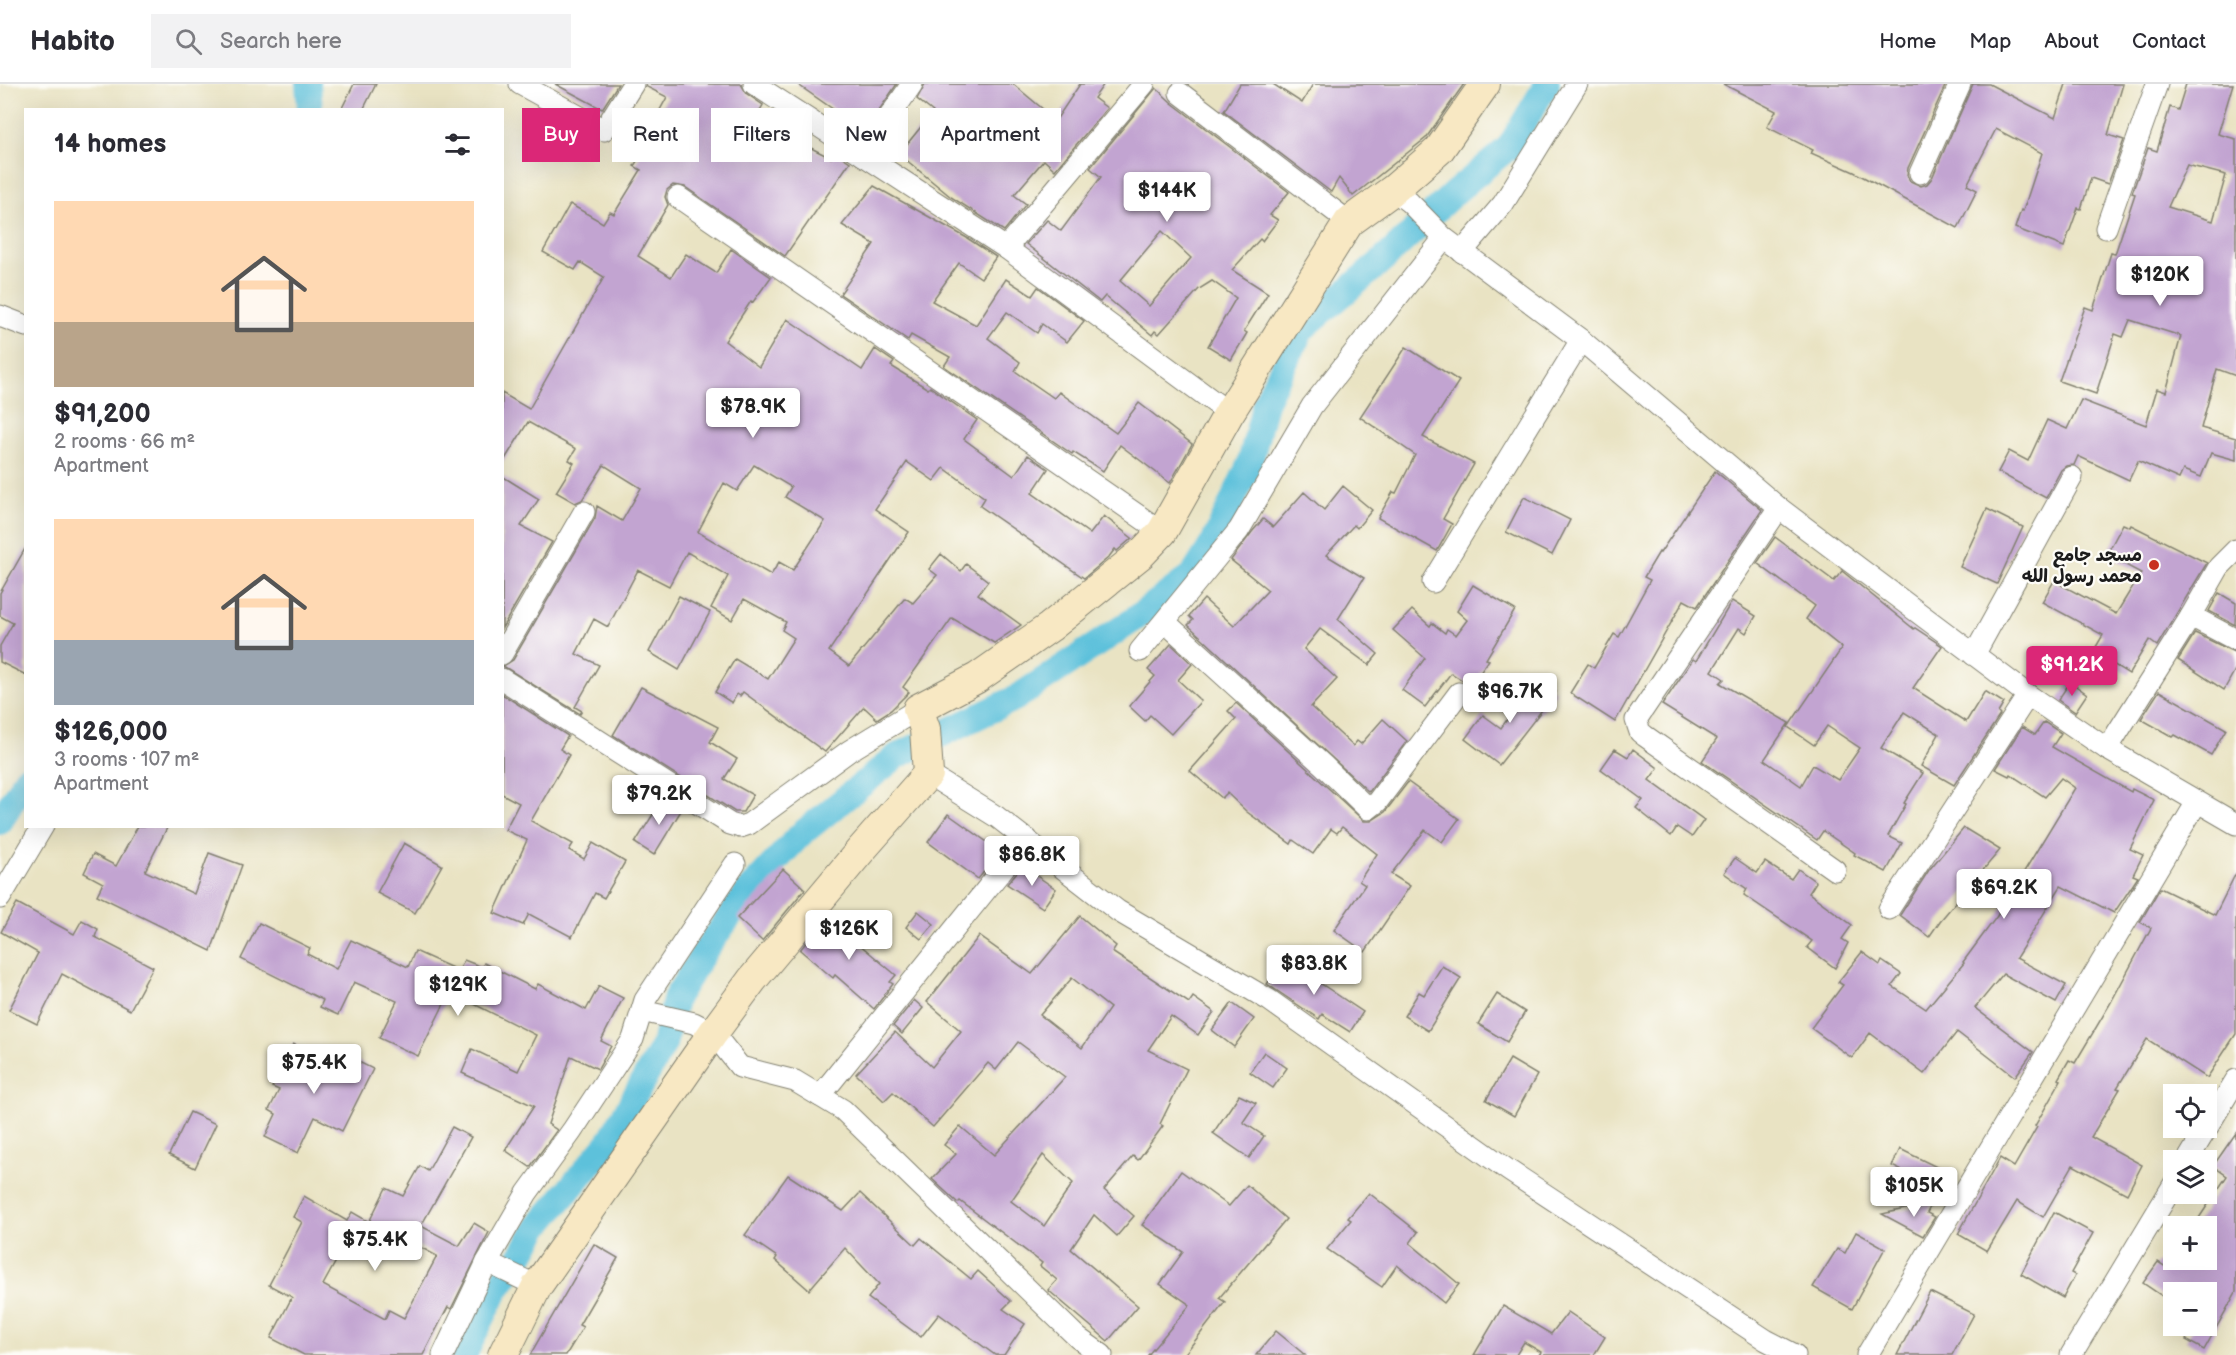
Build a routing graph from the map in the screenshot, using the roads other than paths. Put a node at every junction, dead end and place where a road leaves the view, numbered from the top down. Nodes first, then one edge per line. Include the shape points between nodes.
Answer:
1 (520, 84) edge
2 (633, 84) edge
3 (754, 84) edge
4 (912, 84) edge
5 (1144, 84) edge
6 (1485, 84) edge
7 (1577, 84) edge
8 (1960, 84) edge
9 (2157, 84) edge
10 (1180, 93) dead end
11 (895, 108) edge
12 (824, 130) edge
13 (874, 162) edge
14 (1920, 173) dead end
15 (1401, 196) junction
16 (678, 197) dead end
17 (1349, 222) junction
18 (2106, 228) dead end
19 (1444, 238) junction
20 (1006, 248) junction
21 (1462, 252) junction
22 (0, 316) edge
23 (24, 325) edge
24 (1581, 340) junction
25 (1229, 413) junction
26 (2072, 477) dead end
27 (1779, 508) junction
28 (584, 512) dead end
29 (1162, 532) junction
30 (2236, 550) edge
31 (1433, 582) dead end
32 (2191, 616) junction
33 (1165, 622) junction
34 (2236, 640) edge
35 (504, 651) edge
36 (1140, 651) dead end
37 (1974, 655) junction
38 (504, 680) edge
39 (1459, 693) dead end
40 (2028, 695) junction
41 (922, 719) junction
42 (2107, 749) junction
43 (927, 767) junction
44 (2197, 802) junction
45 (2236, 824) edge
46 (42, 828) edge
47 (1027, 839) junction
48 (735, 864) dead end
49 (1835, 870) dead end
50 (0, 898) edge
51 (1889, 909) dead end
52 (648, 1012) junction
53 (704, 1028) junction
54 (2236, 1080) edge
55 (820, 1096) junction
56 (2194, 1150) edge
57 (2163, 1202) edge
58 (487, 1262) junction
59 (527, 1281) junction
60 (443, 1355) edge
61 (503, 1355) edge
62 (1102, 1355) edge
63 (1795, 1355) edge
64 (1867, 1355) edge
65 (2071, 1355) edge

1 - 2 street via 604,130
3 - 12 street
4 - 11 street
5 - 20 street
6 - 15 main road
7 - 21 street via 1503,204
8 - 14 street
9 - 18 street
10 - 17 street
13 - 20 street
15 - 17 main road
15 - 19 street
16 - 29 street
17 - 25 main road
19 - 21 street
19 - 33 street via 1312,406 1239,530
20 - 25 street
21 - 24 street
22 - 23 street
24 - 27 street
24 - 31 street
25 - 29 main road
26 - 37 street
27 - 37 street
27 - 49 street via 1636,720 1645,736
28 - 35 street
29 - 41 main road via 1142,553 1050,627
30 - 32 street via 2219,567
32 - 34 street
32 - 42 street
33 - 36 street
33 - 39 street via 1368,809
37 - 40 street
38 - 41 street via 740,827 849,751
40 - 42 street
40 - 51 street
41 - 43 main road
42 - 44 street
43 - 47 street
43 - 53 main road via 752,980
44 - 45 street
44 - 64 street
46 - 50 street
47 - 55 street
47 - 63 street via 1118,911 1269,1000 1508,1170 1766,1340
48 - 52 street via 645,1000
52 - 53 street
52 - 58 street via 527,1193
53 - 55 street via 740,1067 795,1081
53 - 59 main road
54 - 56 street
55 - 62 street via 843,1110 1078,1338
57 - 65 street
58 - 59 street
58 - 60 street
59 - 61 main road

